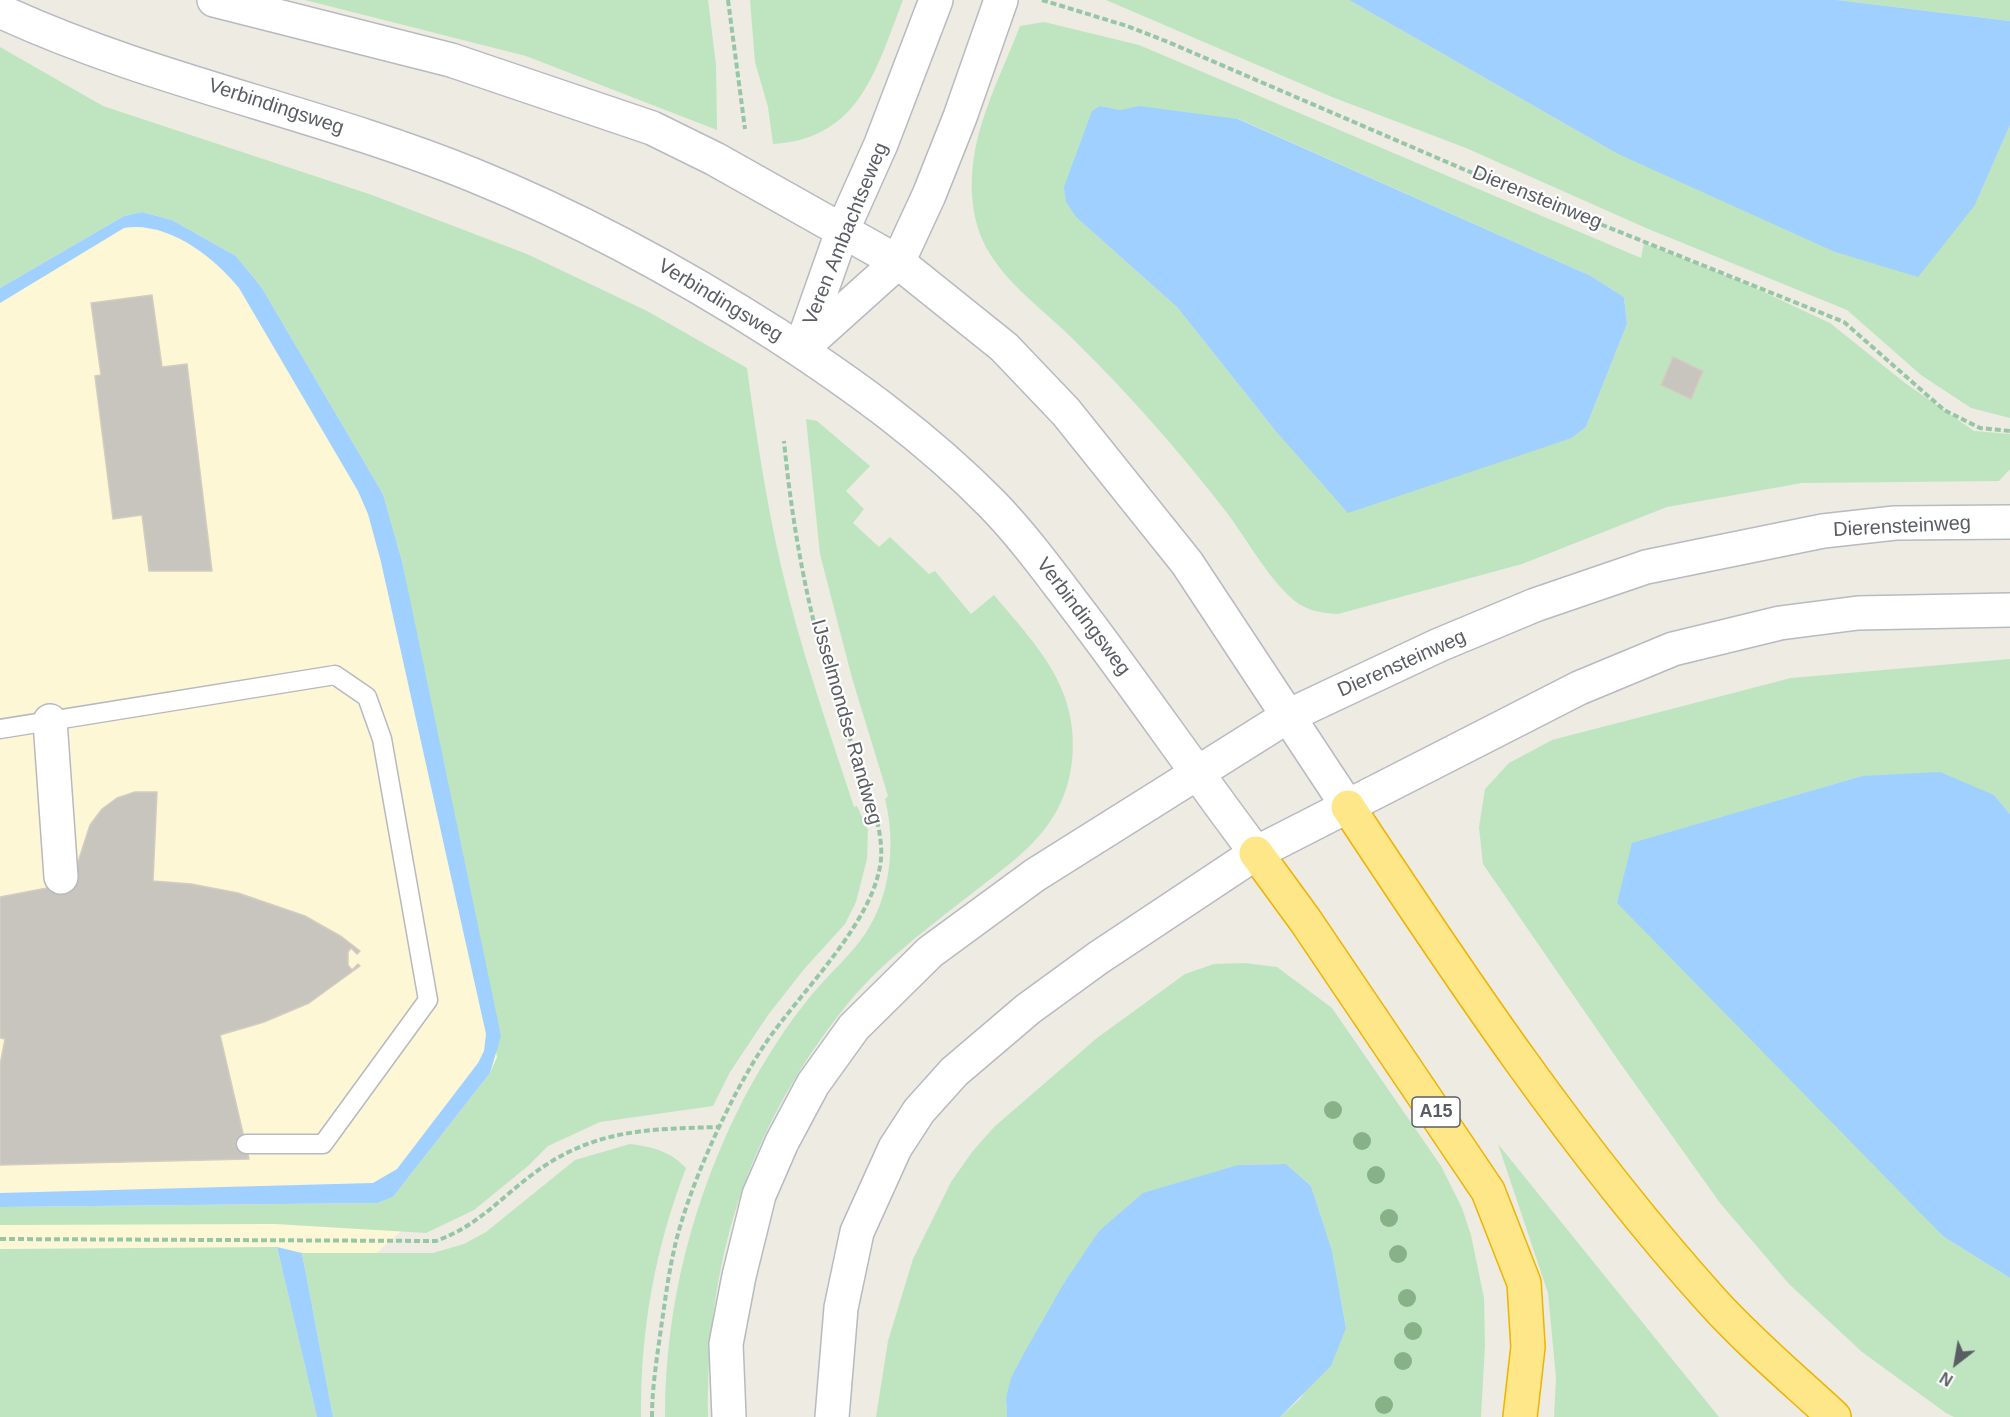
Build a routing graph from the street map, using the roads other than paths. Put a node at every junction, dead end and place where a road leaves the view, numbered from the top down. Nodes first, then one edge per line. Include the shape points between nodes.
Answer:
1 (214, 0) edge
2 (936, 0) edge
3 (1001, 0) edge
4 (0, 10) edge
5 (843, 229) junction
6 (898, 262) junction
7 (800, 350) junction
8 (2010, 522) edge
9 (2010, 610) edge
10 (1288, 716) junction
11 (50, 721) junction
12 (0, 729) edge
13 (1196, 773) junction
14 (1348, 807) junction
15 (1256, 853) junction
16 (61, 877) dead end
17 (246, 1144) dead end
18 (729, 1417) edge
19 (832, 1417) edge
20 (1520, 1417) edge
21 (1833, 1417) edge

1 - 5 main road via 451,60 652,128
2 - 5 main road, Veren Ambachtseweg
3 - 6 main road, Veren Ambachtseweg via 956,128
4 - 7 main road, Verbindingsweg via 63,38 472,174 597,230 716,296
5 - 6 main road
5 - 7 main road, Veren Ambachtseweg
6 - 7 main road, Veren Ambachtseweg
6 - 10 main road via 1004,347 1066,412 1186,562
7 - 13 main road, Verbindingsweg via 928,443 994,506 1059,584
8 - 10 main road, Dierensteinweg via 1895,523 1823,531 1646,567 1535,605
9 - 14 main road via 1858,613 1780,623 1673,649 1579,688
10 - 13 main road, Dierensteinweg
10 - 14 main road
11 - 12 lane
11 - 16 main road
11 - 17 lane via 335,675 367,697 382,739 428,1000 324,1144
13 - 15 main road, Verbindingsweg
13 - 18 main road via 1035,875 930,952 854,1027 813,1084 759,1195 726,1344
14 - 15 main road
14 - 21 highway via 1451,963 1621,1196 1713,1302
15 - 19 main road via 1028,1009 954,1071 919,1111 895,1148 857,1232 841,1308
15 - 20 highway, A15 via 1488,1191 1524,1283 1528,1347

